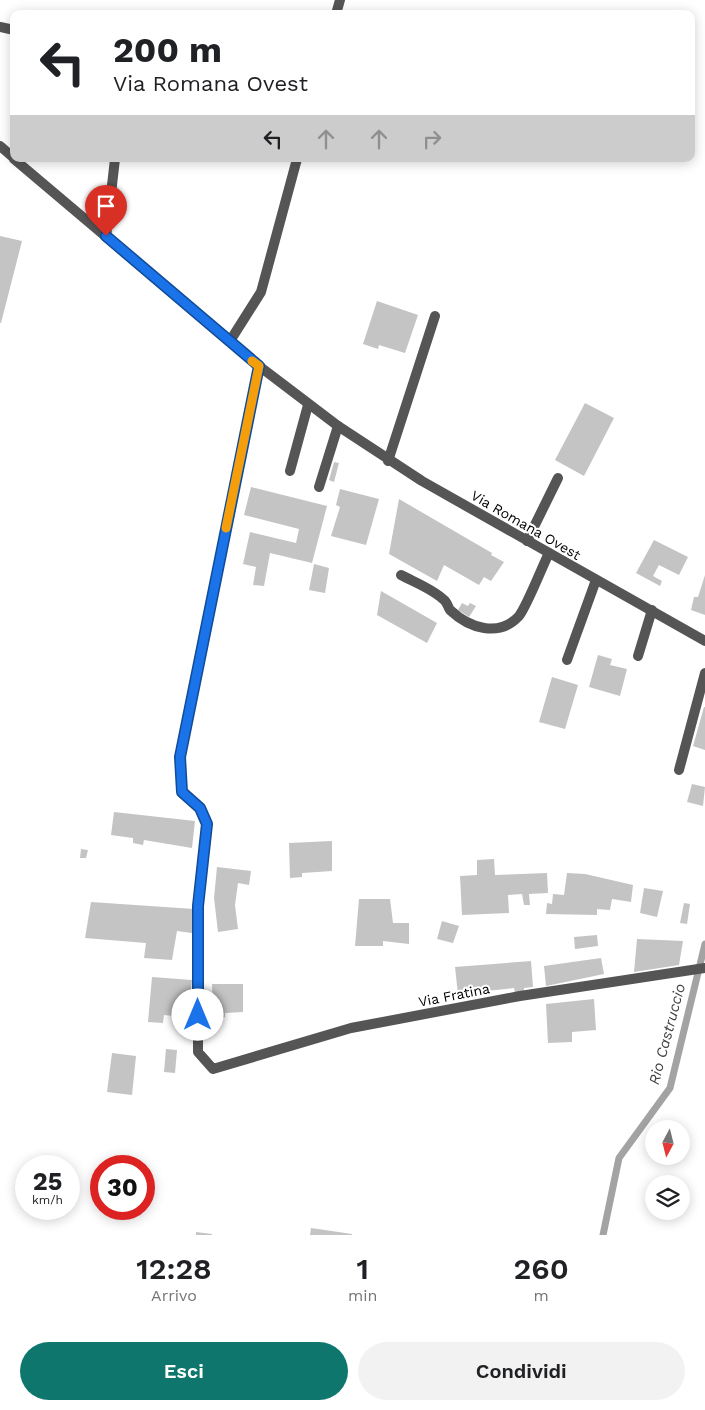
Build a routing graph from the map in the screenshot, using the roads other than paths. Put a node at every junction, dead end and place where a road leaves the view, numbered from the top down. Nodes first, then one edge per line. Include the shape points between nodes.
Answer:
1 (0, 146) edge
2 (10, 155) edge
3 (19, 162) edge
4 (115, 162) edge
5 (296, 162) edge
6 (106, 236) junction
7 (435, 316) dead end
8 (230, 341) junction
9 (259, 366) junction
10 (308, 405) junction
11 (338, 426) junction
12 (388, 461) junction
13 (290, 471) dead end
14 (558, 478) dead end
15 (319, 487) dead end
16 (527, 541) junction
17 (549, 553) junction
18 (401, 575) dead end
19 (596, 580) junction
20 (652, 610) junction
21 (705, 640) edge
22 (638, 656) dead end
23 (566, 660) dead end
24 (705, 673) edge
25 (679, 770) dead end
26 (705, 968) edge

1 - 2 street, Via Romana Ovest
3 - 6 street, Via Romana Ovest
4 - 6 street
5 - 8 street via 261,292
6 - 8 street, Via Romana Ovest
7 - 12 street
8 - 9 street, Via Romana Ovest
9 - 10 street, Via Romana Ovest
9 - 26 street, Via Fratina via 180,757 182,792 200,808 207,824 198,906 198,1052 212,1069 352,1028 520,996
10 - 11 street, Via Romana Ovest
10 - 13 street
11 - 12 street, Via Romana Ovest
11 - 15 street
12 - 16 street, Via Romana Ovest
14 - 16 street
16 - 17 street, Via Romana Ovest
17 - 18 street via 519,616 504,627 490,630 475,626 449,608 445,600
17 - 19 street, Via Romana Ovest
19 - 20 street, Via Romana Ovest
19 - 23 street
20 - 21 street, Via Romana Ovest
20 - 22 street
24 - 25 street

